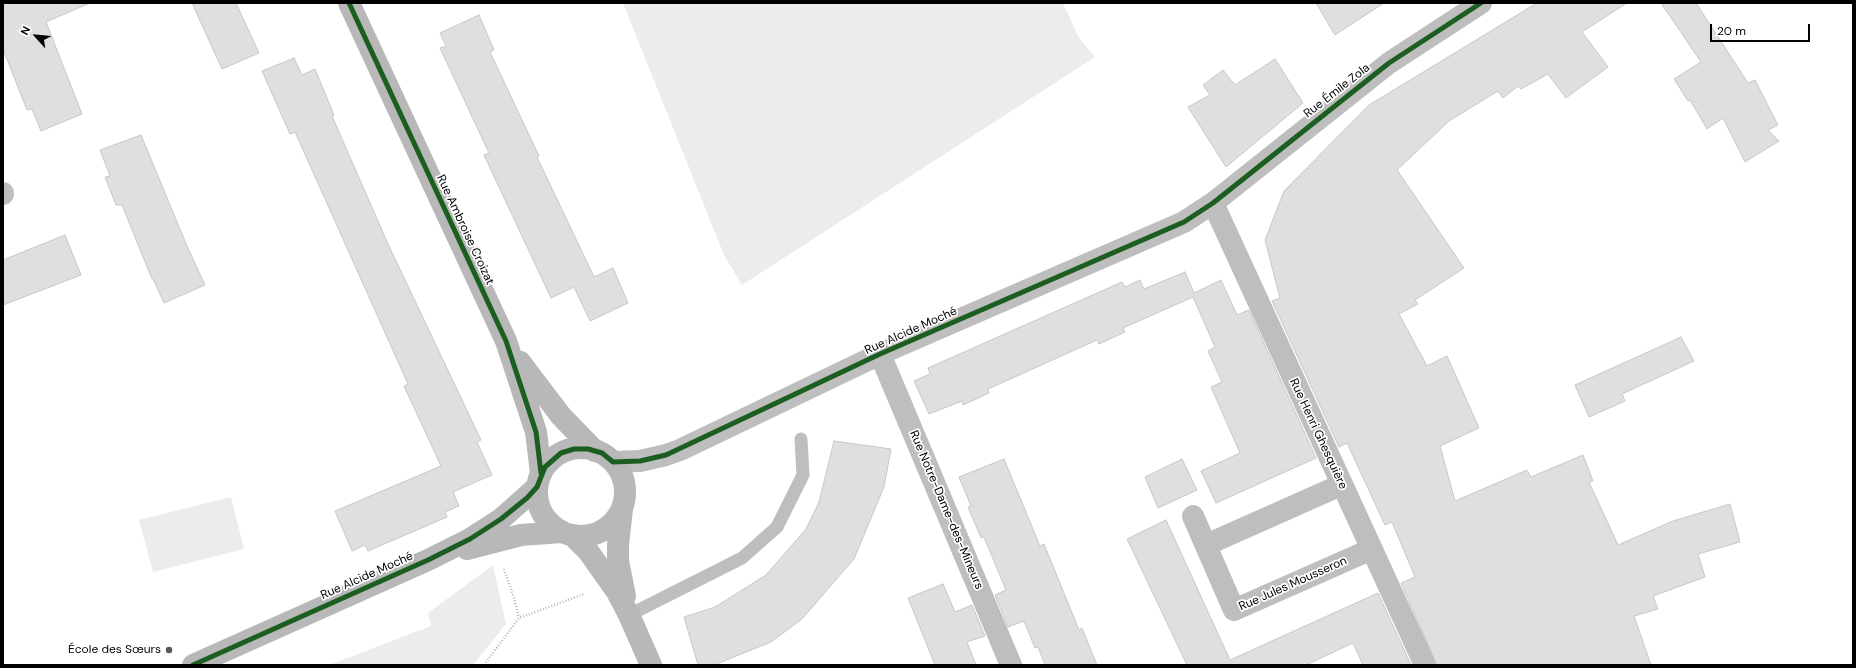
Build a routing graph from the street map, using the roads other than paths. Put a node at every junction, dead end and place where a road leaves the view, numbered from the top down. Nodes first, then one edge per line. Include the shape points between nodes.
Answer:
1 (349, 3) edge
2 (1481, 3) edge
3 (1213, 203) junction
4 (506, 341) junction
5 (880, 354) junction
6 (801, 439) dead end
7 (604, 456) junction
8 (539, 480) junction
9 (1341, 485) junction
10 (622, 508) junction
11 (1193, 516) dead end
12 (567, 534) junction
13 (1206, 545) junction
14 (1372, 549) junction
15 (428, 560) junction
16 (630, 615) junction
17 (194, 665) edge
18 (651, 665) edge
19 (1011, 665) edge
20 (1425, 665) edge

1 - 4 street, Rue Ambroise Croizat
2 - 3 street, Rue Émile Zola via 1384,67
3 - 5 street, Rue Alcide Moché via 1164,233
3 - 9 street, Rue Henri Ghesquière
4 - 7 street, Rue Ambroise Croizat via 550,403
4 - 8 street, Rue Ambroise Croizat via 536,432
5 - 7 street, Rue Alcide Moché via 666,455 640,461
5 - 19 street, Rue Notre-Dame-des-Mineurs
6 - 16 lane via 803,475 777,527 742,558
7 - 8 street via 574,449 561,453 549,462
7 - 10 street via 623,480 625,494
8 - 12 street via 538,501 542,513 550,524
8 - 15 street, Rue Alcide Moché via 513,510 470,539
9 - 13 street
9 - 14 street, Rue Henri Ghesquière
10 - 12 street via 610,525 598,533 585,536
10 - 16 street via 618,562
11 - 13 street, Rue Jules Mousseron
12 - 15 street, Rue Alcide Moché via 521,535
12 - 16 street via 588,551
13 - 14 street, Rue Jules Mousseron via 1234,610
14 - 20 street, Rue Henri Ghesquière
15 - 17 street, Rue Alcide Moché
16 - 18 street

